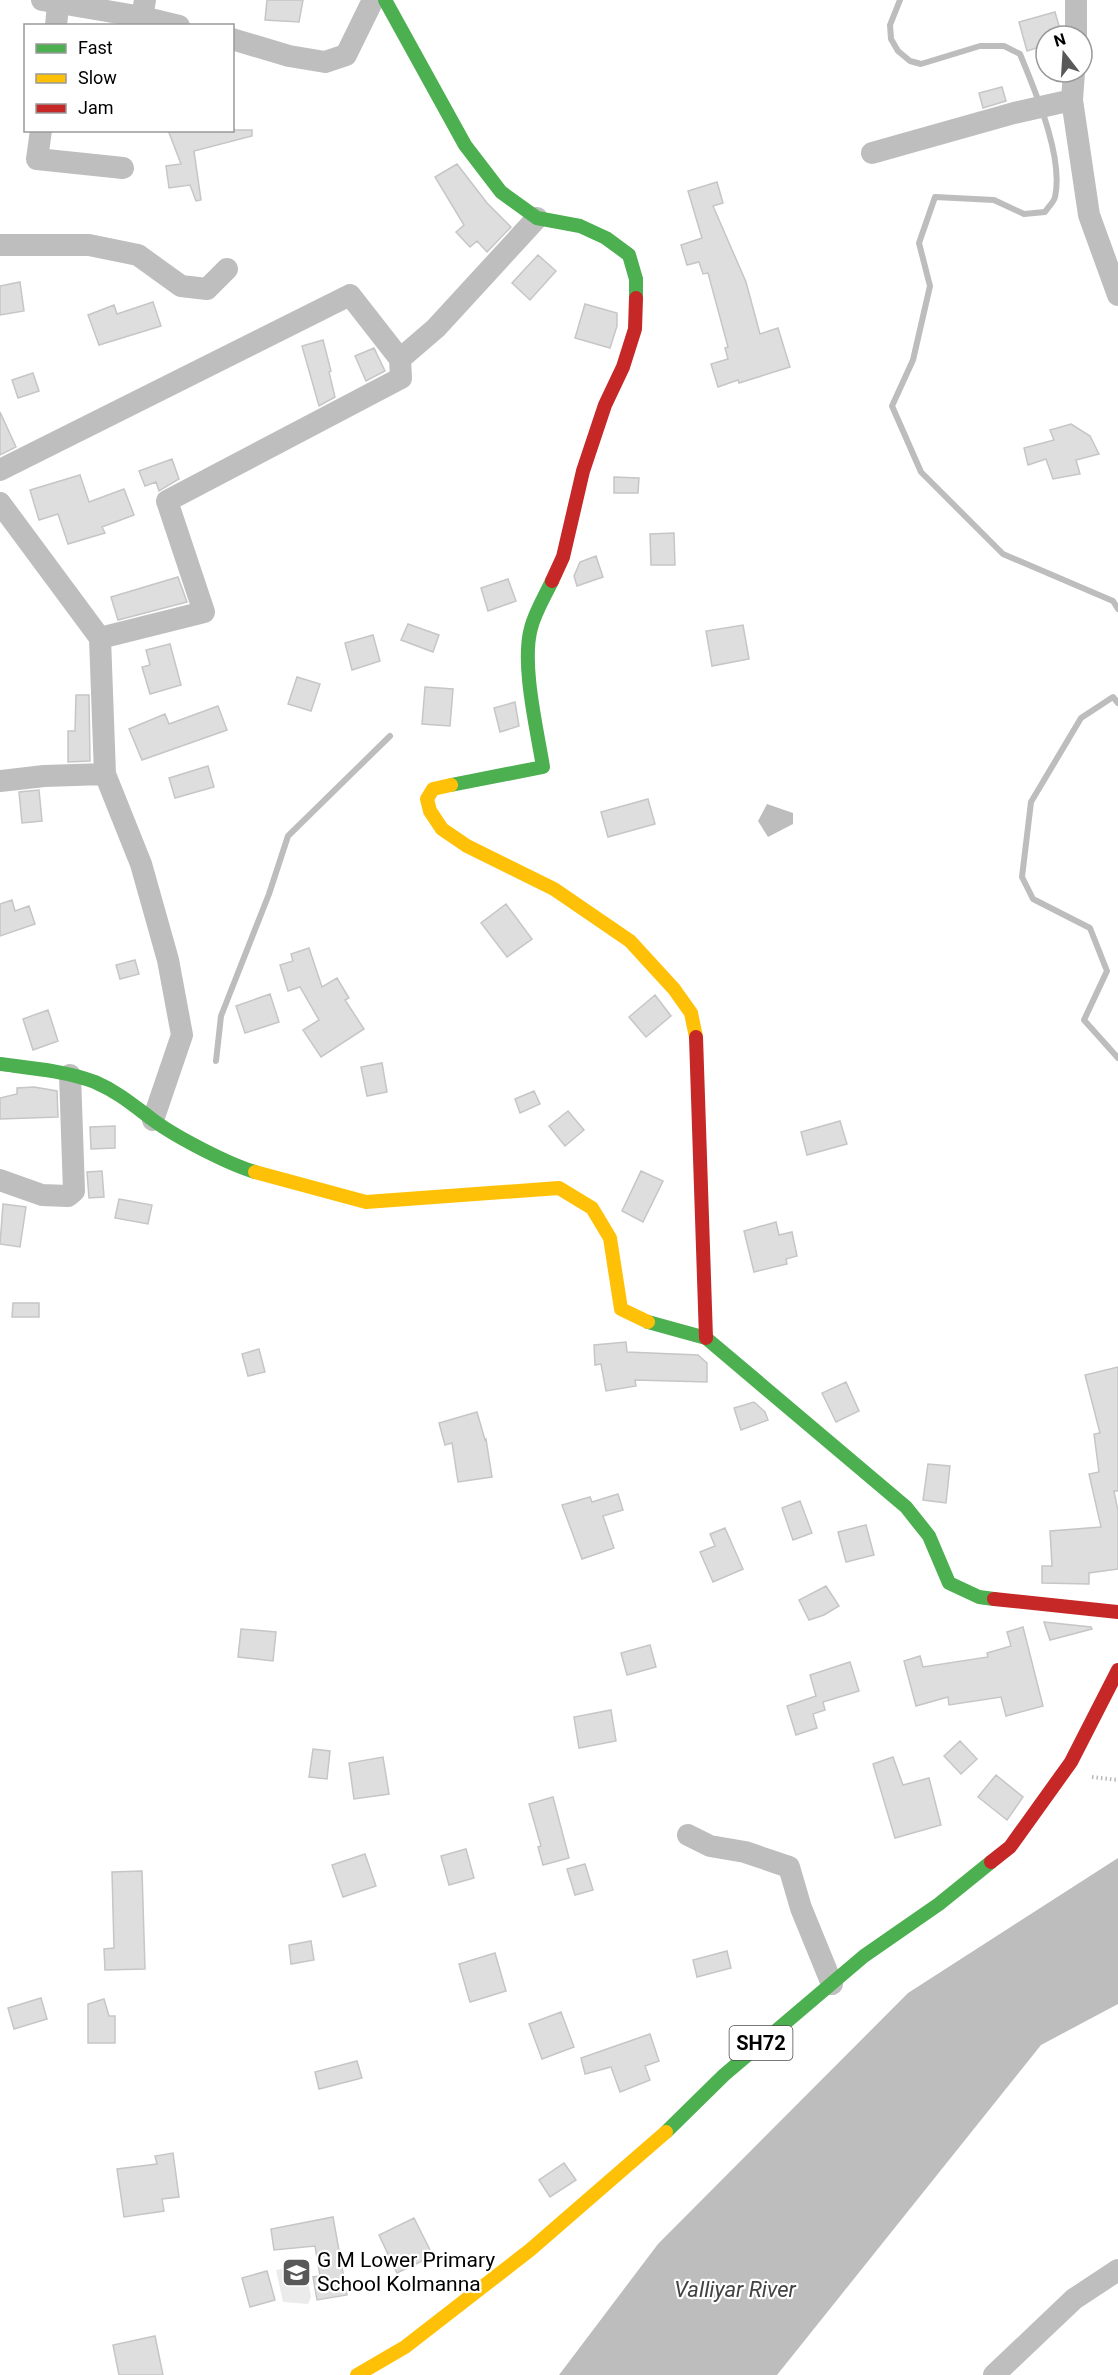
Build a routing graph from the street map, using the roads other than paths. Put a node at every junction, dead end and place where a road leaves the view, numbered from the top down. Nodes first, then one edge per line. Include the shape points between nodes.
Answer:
1 (373, 0) edge
2 (385, 0) edge
3 (1076, 0) edge
4 (143, 8) edge
5 (52, 10) edge
6 (175, 24) edge
7 (1076, 24) edge
8 (234, 40) edge
9 (1070, 84) edge
10 (1063, 102) junction
11 (41, 132) edge
12 (872, 153) dead end
13 (123, 168) dead end
14 (537, 218) junction
15 (0, 245) edge
16 (226, 269) dead end
17 (1118, 295) edge
18 (400, 359) junction
19 (0, 470) edge
20 (0, 503) edge
21 (100, 638) junction
22 (105, 774) junction
23 (0, 781) edge
24 (0, 1064) edge
25 (70, 1075) junction
26 (153, 1120) junction
27 (0, 1180) edge
28 (706, 1338) junction
29 (1118, 1612) edge
30 (1118, 1670) edge
31 (688, 1835) dead end
32 (831, 1984) junction
33 (1118, 2270) edge
34 (357, 2375) edge
35 (994, 2375) edge

1 - 8 street via 346,55 324,62
2 - 14 main road via 465,145 501,192
3 - 7 street
4 - 5 street
4 - 6 street
9 - 10 street
10 - 12 street
10 - 17 street via 1089,215
11 - 13 street via 37,159
14 - 18 street via 436,328
14 - 28 main road via 580,226 629,255 636,279 635,329 583,471 564,557 531,626 529,672 543,767 434,789 427,799 442,829 554,889 630,941 691,1013 698,1045
15 - 16 street via 89,245 138,255 182,286 207,289
18 - 19 street via 350,295
18 - 21 street via 401,378 166,501 204,612
20 - 21 street
21 - 22 street
22 - 23 street
22 - 26 street via 141,864 168,960 182,1035
24 - 25 main road
25 - 26 main road via 112,1091
25 - 27 street via 74,1191 68,1196 42,1196
26 - 28 main road via 242,1168 366,1202 559,1188 592,1208 610,1238 621,1309 640,1320
28 - 29 main road via 906,1508 928,1536 949,1583 979,1597
30 - 32 main road, SH72 via 1071,1762 1010,1847
31 - 32 street via 710,1846 745,1852 789,1867
32 - 34 main road, SH72 via 530,2250 405,2347
33 - 35 street via 1074,2299

